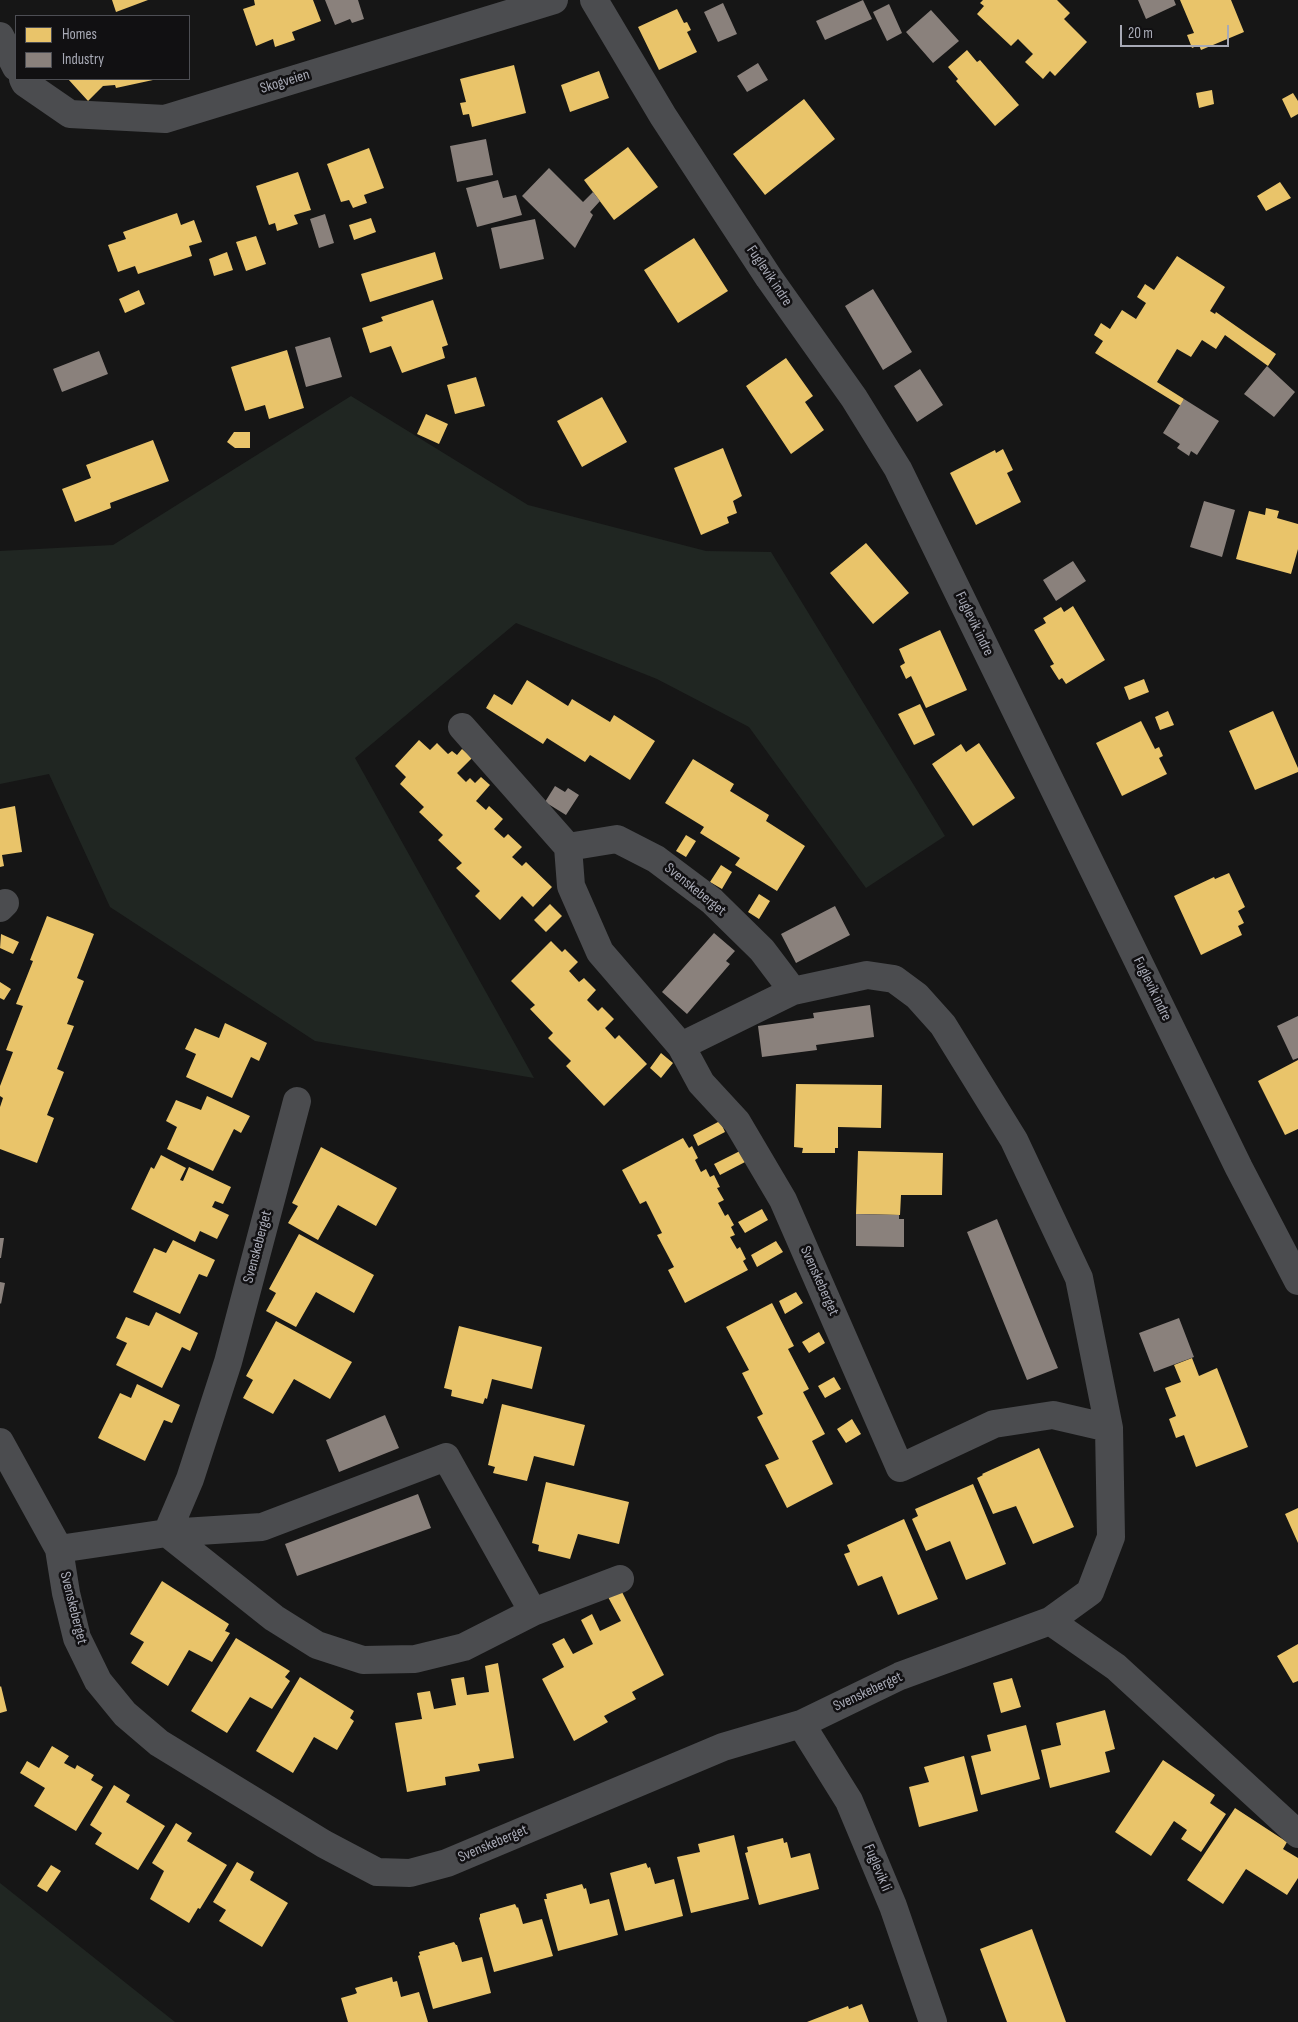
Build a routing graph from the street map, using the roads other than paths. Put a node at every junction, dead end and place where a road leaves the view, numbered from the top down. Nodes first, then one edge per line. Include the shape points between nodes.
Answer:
1 (554, 0) edge
2 (594, 0) edge
3 (0, 36) edge
4 (15, 65) edge
5 (24, 80) edge
6 (462, 728) dead end
7 (568, 847) junction
8 (793, 991) junction
9 (681, 1046) junction
10 (297, 1101) dead end
11 (1298, 1281) edge
12 (1109, 1428) junction
13 (0, 1442) edge
14 (167, 1533) junction
15 (60, 1550) junction
16 (620, 1579) dead end
17 (533, 1612) junction
18 (1050, 1621) junction
19 (801, 1724) junction
20 (1298, 1834) edge
21 (933, 2022) edge

1 - 5 street, Skogveien via 165,118 70,114
2 - 11 street, Fuglevik indre via 663,116 769,278 854,398 898,469 1239,1168
3 - 4 street
6 - 7 street
7 - 8 street, Svenskeberget via 617,839 656,859 712,901 762,950
7 - 9 street, Svenskeberget via 572,886 600,952
8 - 9 street, Svenskeberget
8 - 12 street, Svenskeberget via 867,975 894,979 917,996 943,1025 1014,1140 1079,1278
9 - 12 street, Svenskeberget via 701,1083 737,1122 783,1200 900,1468 994,1424 1053,1415
10 - 14 street, Svenskeberget via 228,1362 190,1479
12 - 18 street, Svenskeberget via 1110,1537 1090,1592
13 - 15 street, Svenskeberget
14 - 15 street, Svenskeberget
14 - 17 street via 274,1618 317,1645 363,1660 415,1659 464,1647
14 - 17 street, Svenskeberget via 262,1528 446,1457
15 - 19 street, Svenskeberget via 77,1638 98,1681 125,1714 159,1743 324,1844 377,1872 410,1873 447,1863 723,1747
16 - 17 street
18 - 19 street, Svenskeberget via 900,1676
18 - 20 street via 1116,1667
19 - 21 street, Fuglevik li via 849,1801 893,1906

